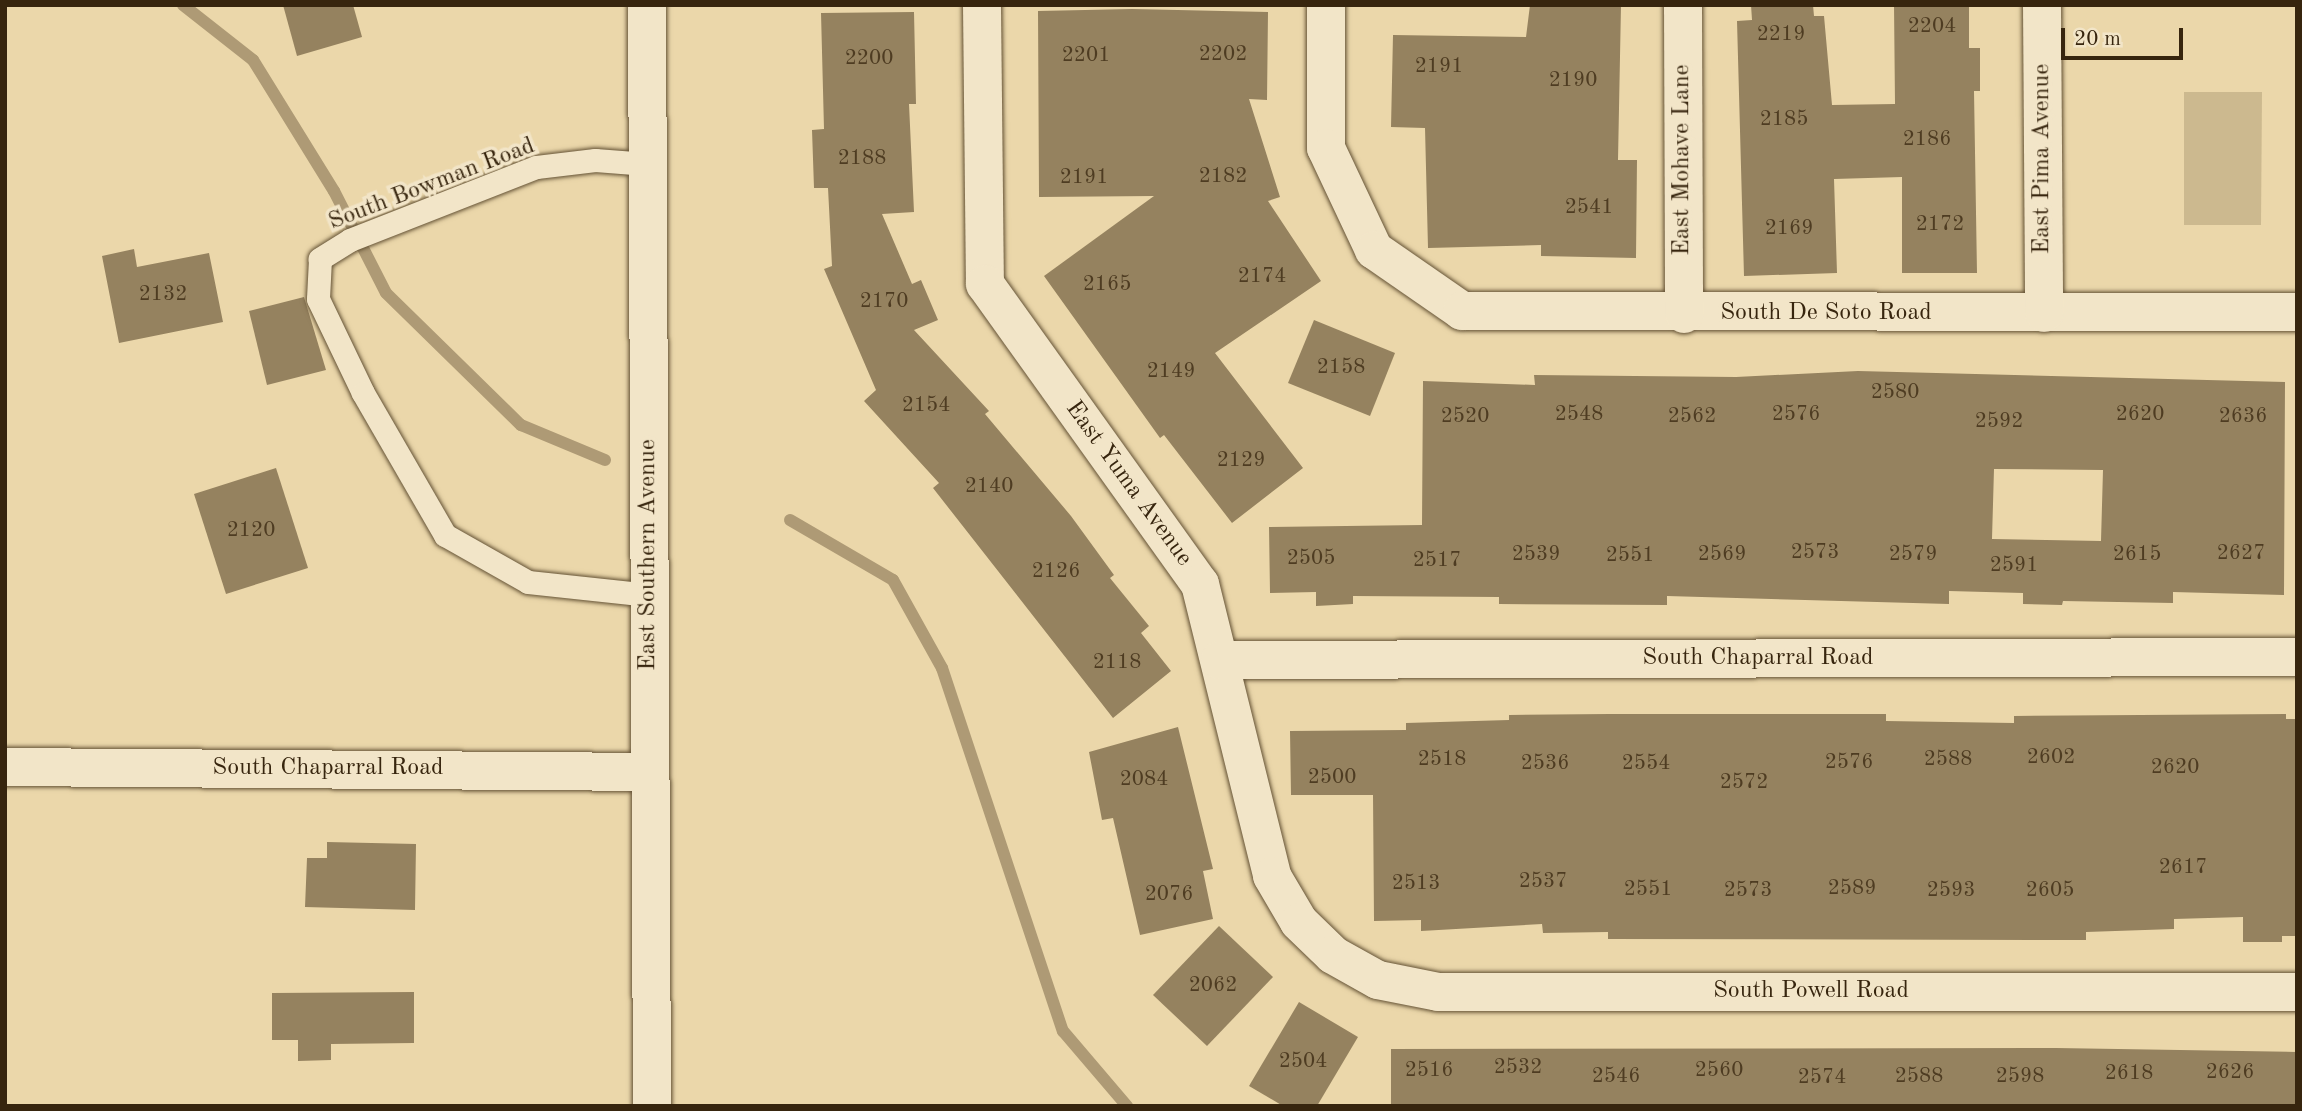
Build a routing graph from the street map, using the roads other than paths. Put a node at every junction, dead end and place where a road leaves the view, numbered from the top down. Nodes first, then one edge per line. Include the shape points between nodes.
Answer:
1 (647, 5) edge
2 (982, 5) edge
3 (1326, 5) edge
4 (1683, 5) edge
5 (2042, 5) edge
6 (647, 164) junction
7 (2297, 312) edge
8 (2044, 313) junction
9 (1684, 314) junction
10 (649, 595) junction
11 (2297, 657) edge
12 (1220, 660) junction
13 (5, 767) edge
14 (650, 772) junction
15 (1333, 955) joint
16 (2297, 992) edge
17 (652, 1106) edge

1 - 6 street, East Southern Avenue
2 - 12 street, East Yuma Avenue via 985,284 1200,584
3 - 9 street, South De Soto Road via 1326,148 1374,250 1462,311
4 - 9 street, East Mohave Lane
5 - 8 street, East Pima Avenue
6 - 10 street, East Southern Avenue
6 - 10 lane, South Bowman Road via 595,160 536,167 350,240 320,259 318,299 363,393 445,535 528,582
7 - 8 street, South De Soto Road
8 - 9 street, South De Soto Road
10 - 14 street, East Southern Avenue
11 - 12 street, South Chaparral Road
12 - 15 street, East Yuma Avenue via 1272,876 1299,922
13 - 14 street, South Chaparral Road
14 - 17 street, East Southern Avenue
15 - 16 street, South Powell Road via 1378,980 1438,992

